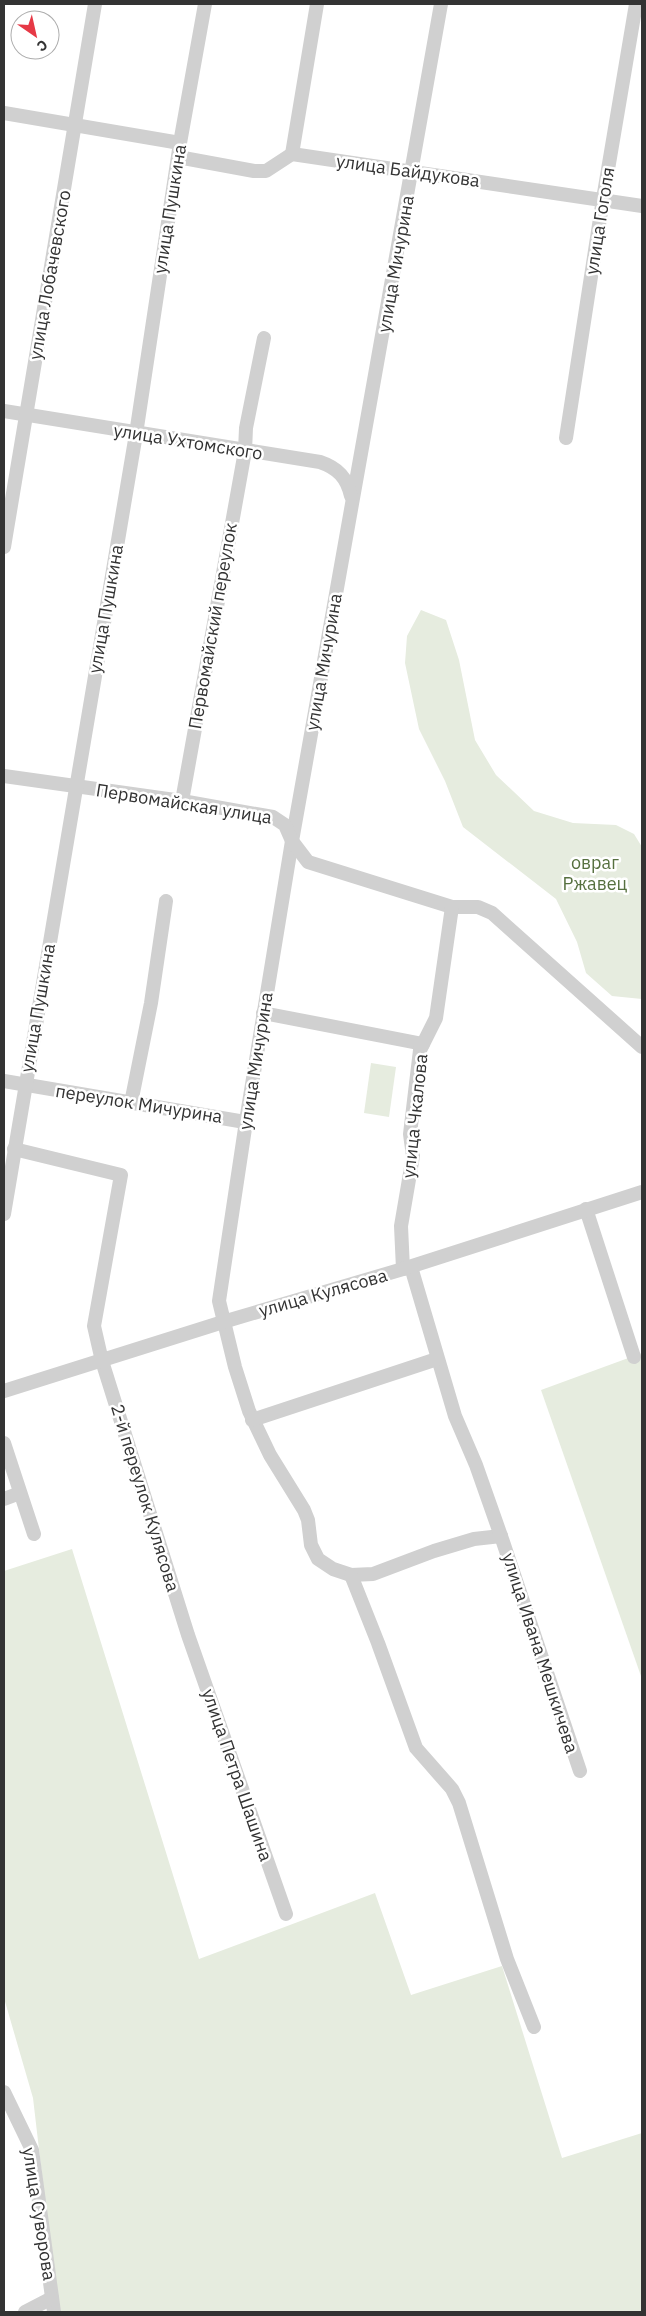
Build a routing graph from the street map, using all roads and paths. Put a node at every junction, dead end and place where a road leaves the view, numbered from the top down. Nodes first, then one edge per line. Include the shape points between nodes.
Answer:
1 (95, 4) edge
2 (205, 4) edge
3 (317, 4) edge
4 (442, 4) edge
5 (636, 4) edge
6 (4, 113) edge
7 (75, 126) junction
8 (180, 143) junction
9 (292, 154) junction
10 (178, 157) junction
11 (413, 173) junction
12 (603, 199) junction
13 (642, 206) edge
14 (264, 338) dead end
15 (4, 411) edge
16 (26, 415) junction
17 (136, 434) junction
18 (566, 438) dead end
19 (245, 451) junction
20 (352, 500) junction
21 (4, 547) edge
22 (4, 776) edge
23 (76, 787) junction
24 (182, 801) junction
25 (292, 841) junction
26 (166, 901) dead end
27 (452, 907) junction
28 (264, 1013) junction
29 (423, 1044) junction
30 (642, 1047) edge
31 (4, 1081) edge
32 (25, 1085) junction
33 (131, 1103) junction
34 (245, 1122) junction
35 (14, 1149) junction
36 (642, 1192) edge
37 (586, 1209) junction
38 (4, 1214) edge
39 (407, 1268) junction
40 (223, 1322) junction
41 (634, 1357) dead end
42 (437, 1359) junction
43 (102, 1361) junction
44 (4, 1390) edge
45 (252, 1420) junction
46 (4, 1442) edge
47 (20, 1494) junction
48 (4, 1499) edge
49 (34, 1534) dead end
50 (501, 1536) junction
51 (351, 1575) junction
52 (188, 1635) joint
53 (580, 1771) dead end
54 (286, 1914) dead end
55 (534, 2027) dead end
56 (4, 2092) edge
57 (52, 2298) junction
58 (25, 2312) edge
59 (54, 2312) edge

1 - 7 street, улица Лобачевского
2 - 8 street, улица Пушкина
3 - 9 street
4 - 11 street, улица Мичурина
5 - 12 street, улица Гоголя
6 - 7 street
7 - 8 street
7 - 16 street, улица Лобачевского
8 - 10 street, улица Пушкина
9 - 10 street via 266,171
9 - 11 street, улица Байдукова
10 - 17 street, улица Пушкина
11 - 12 street, улица Байдукова
11 - 20 street, улица Мичурина
12 - 13 street, улица Байдукова
12 - 18 street, улица Гоголя
14 - 19 street, Первомайский переулок via 246,428
15 - 16 street, улица Ухтомского
16 - 17 street, улица Ухтомского
16 - 21 street, улица Лобачевского
17 - 19 street, улица Ухтомского
17 - 23 street, улица Пушкина
19 - 20 street, улица Ухтомского via 330,465 345,478
19 - 24 street, Первомайский переулок
20 - 25 street, улица Мичурина
22 - 23 street, Первомайская улица
23 - 24 street, Первомайская улица
23 - 32 street, улица Пушкина
24 - 25 street, Первомайская улица via 273,817 285,825
25 - 27 street, Первомайская улица via 308,862
25 - 28 street, улица Мичурина
26 - 33 street via 151,1003
27 - 29 street, улица Чкалова via 436,1018
27 - 30 street, Первомайская улица via 478,908 492,913
28 - 29 street
28 - 34 street, улица Мичурина
29 - 39 street, улица Чкалова via 410,1134 413,1156 401,1226
31 - 32 street, переулок Мичурина
32 - 33 street, переулок Мичурина
32 - 35 street, улица Пушкина
33 - 34 street, переулок Мичурина
34 - 40 street, улица Мичурина via 219,1301
35 - 38 street, улица Пушкина
35 - 43 street, 2-й переулок Кулясова via 121,1175 94,1326
36 - 37 street, улица Кулясова
37 - 39 street, улица Кулясова
37 - 41 street
39 - 40 street, улица Кулясова
39 - 42 street, улица Чкалова
40 - 43 street, улица Кулясова
40 - 45 street, улица Мичурина
42 - 45 street
42 - 50 street, улица Чкалова
43 - 44 street, улица Кулясова
43 - 52 street, 2-й переулок Кулясова
45 - 51 street, улица Мичурина via 304,1510 311,1545 318,1559 333,1570
46 - 47 street
47 - 48 street
47 - 49 street
50 - 51 street via 458,1544 374,1574
50 - 53 street, улица Ивана Мешкичева
51 - 55 street via 416,1748 452,1789 459,1804 507,1959
52 - 54 street, улица Петра Шашина
56 - 57 street, улица Суворова via 32,2150
57 - 58 street
57 - 59 street, улица Суворова

